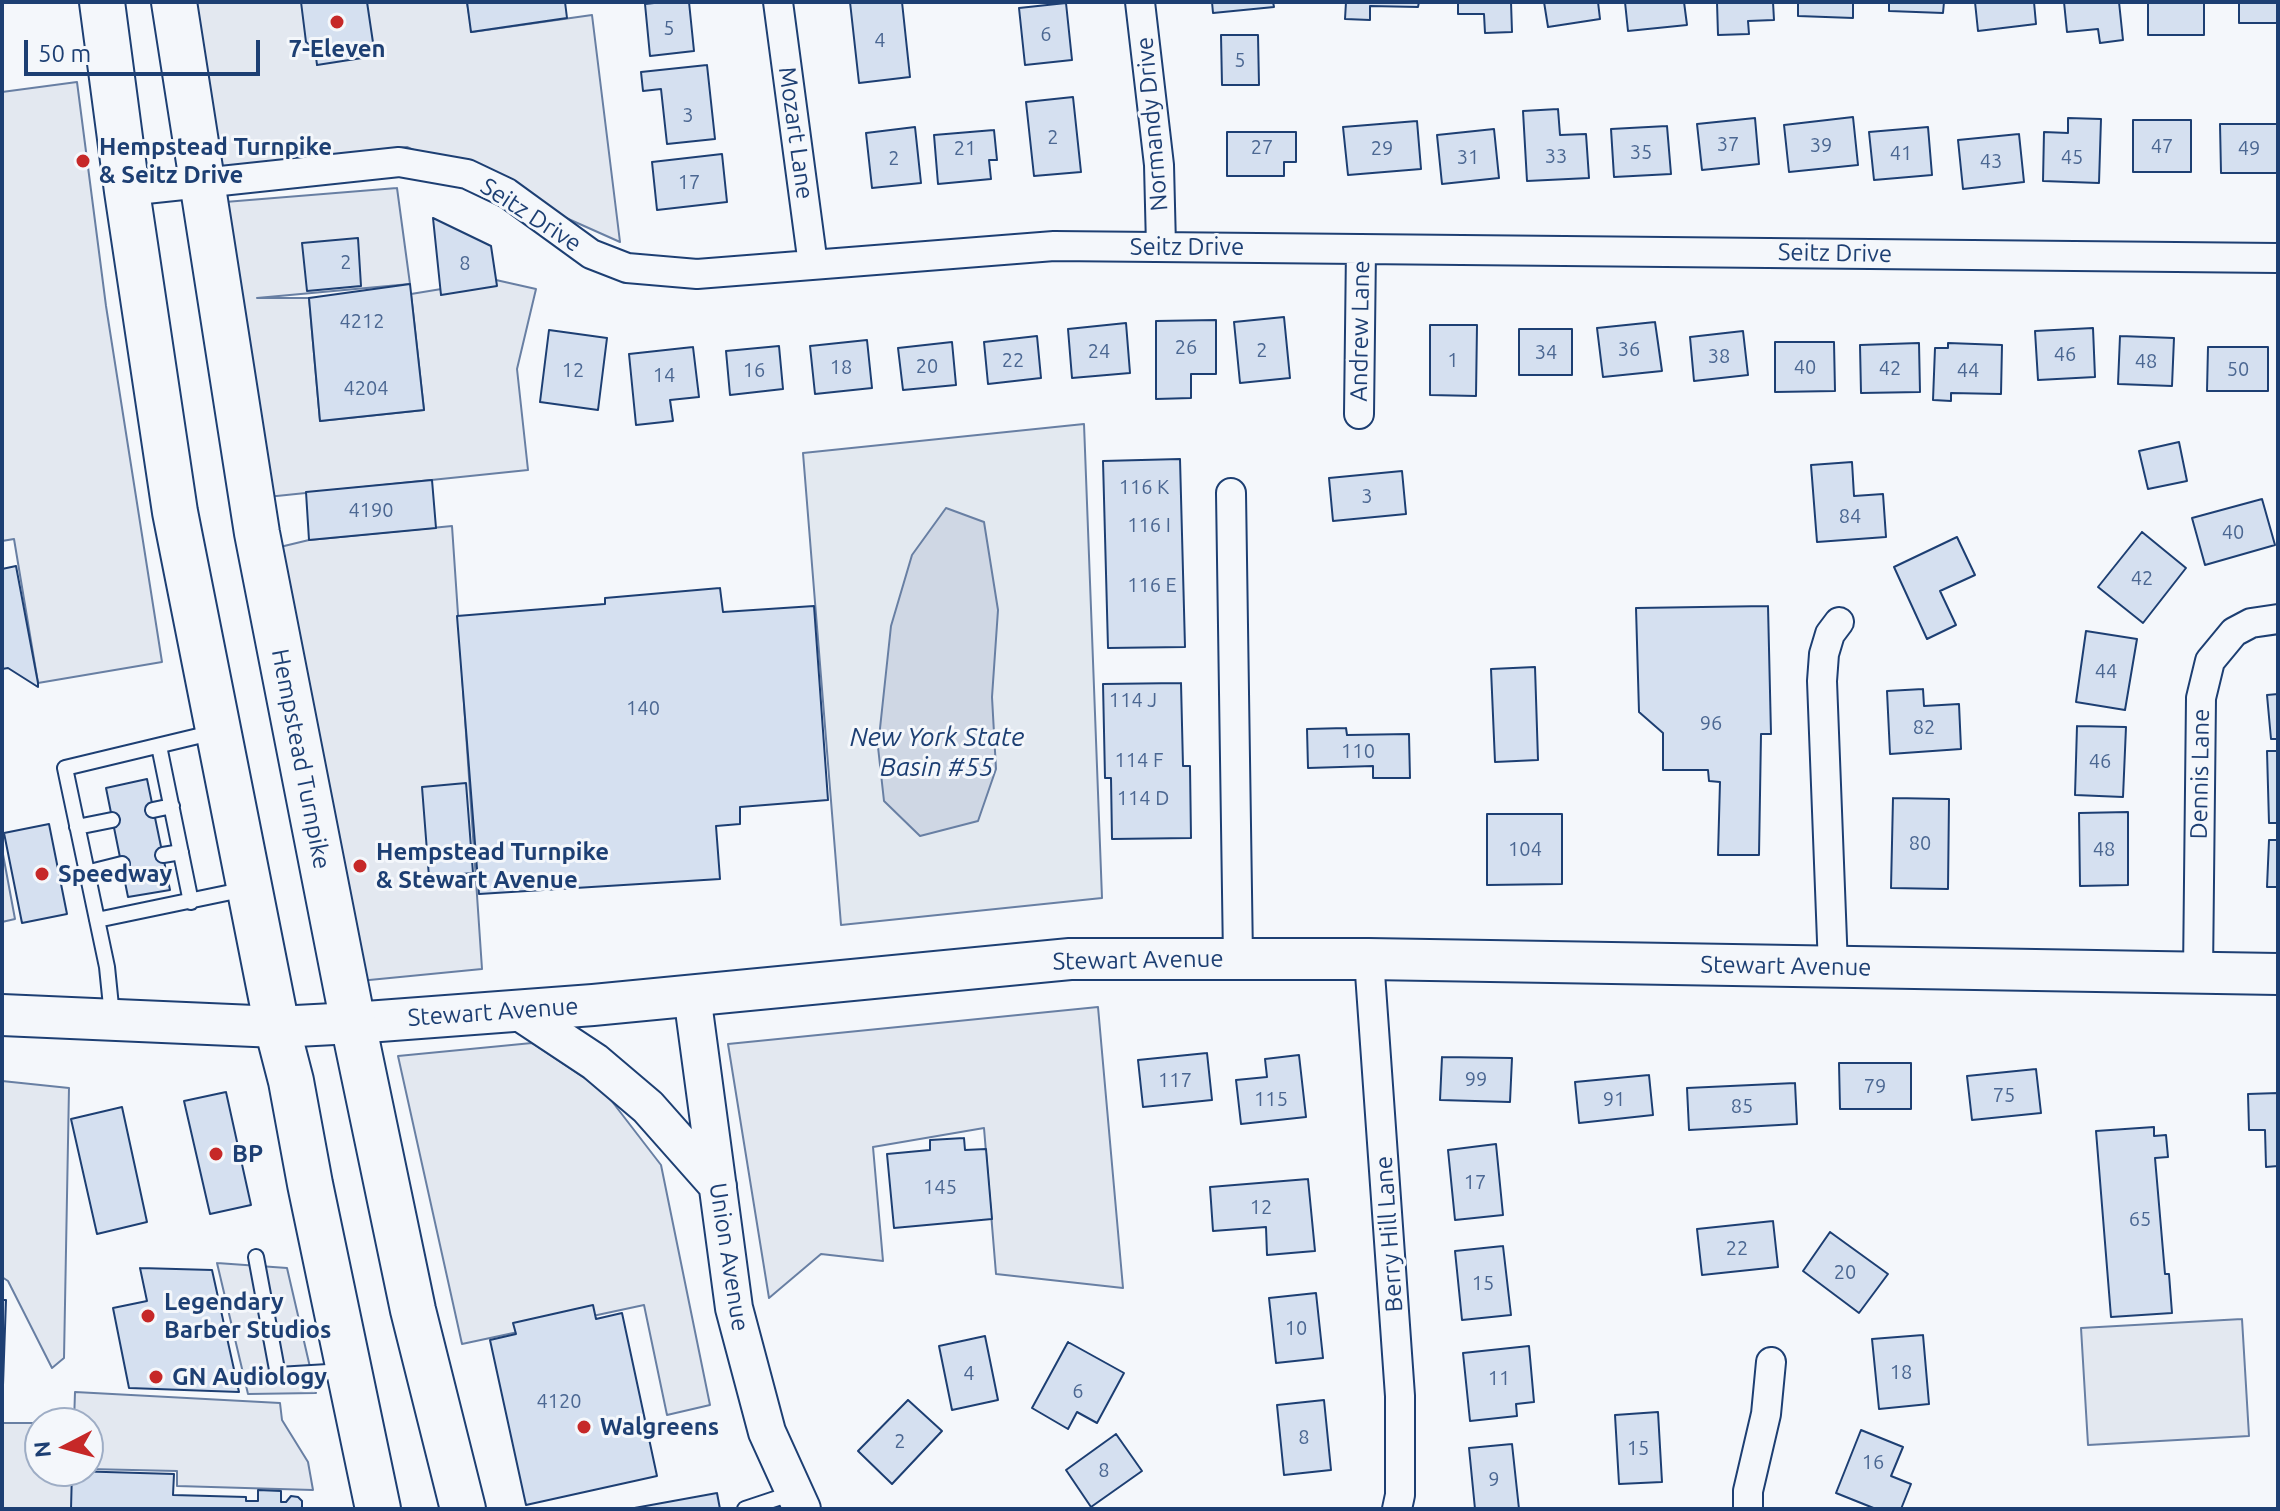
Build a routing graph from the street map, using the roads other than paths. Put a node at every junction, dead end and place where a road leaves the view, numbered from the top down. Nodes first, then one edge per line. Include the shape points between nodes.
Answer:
1 (102, 2) edge
2 (174, 2) edge
3 (778, 2) edge
4 (1140, 2) edge
5 (202, 183) junction
6 (127, 191) junction
7 (1161, 246) junction
8 (1361, 249) junction
9 (2278, 258) edge
10 (813, 265) junction
11 (1359, 414) dead end
12 (1231, 493) dead end
13 (2278, 619) edge
14 (1839, 622) dead end
15 (218, 731) junction
16 (159, 746) junction
17 (172, 806) junction
18 (153, 810) dead end
19 (112, 820) dead end
20 (77, 827) junction
21 (181, 852) junction
22 (163, 855) dead end
23 (122, 864) dead end
24 (86, 873) junction
25 (249, 888) junction
26 (191, 902) junction
27 (97, 920) junction
28 (1238, 958) junction
29 (1369, 959) junction
30 (1833, 967) junction
31 (2198, 973) junction
32 (2278, 974) edge
33 (692, 995) junction
34 (518, 1011) junction
35 (2, 1015) edge
36 (113, 1021) junction
37 (353, 1023) junction
38 (277, 1027) junction
39 (718, 1186) junction
40 (256, 1257) dead end
41 (1771, 1362) dead end
42 (349, 1370) junction
43 (797, 1501) edge
44 (378, 1509) edge
45 (463, 1509) edge
46 (745, 1509) edge
47 (1397, 1509) edge
48 (1748, 1509) edge

1 - 6 main road
2 - 5 main road, Hempstead Turnpike
3 - 10 street, Mozart Lane
4 - 7 street, Normandy Drive via 1159,165
5 - 6 street, Seitz Drive
5 - 10 street, Seitz Drive via 399,162 467,174 507,193 591,254 627,268 697,274
5 - 37 main road, Hempstead Turnpike via 257,533
6 - 15 main road via 175,512
7 - 8 street, Seitz Drive
7 - 10 street, Seitz Drive via 1054,246
8 - 9 street, Seitz Drive
8 - 11 street, Andrew Lane
12 - 28 street
13 - 31 street, Dennis Lane via 2234,632 2210,661 2201,698
14 - 30 street via 1824,654 1822,681
15 - 16 lane
15 - 25 main road
16 - 17 lane
16 - 20 lane via 65,768
17 - 18 lane
17 - 21 lane
19 - 20 lane
20 - 24 lane
21 - 22 lane
21 - 26 lane
23 - 24 lane
24 - 27 lane
25 - 26 lane
25 - 38 main road
26 - 27 lane
27 - 36 lane
28 - 29 main road, Stewart Avenue
28 - 33 main road, Stewart Avenue via 1070,959
29 - 30 main road, Stewart Avenue
29 - 47 street, Berry Hill Lane via 1400,1396
30 - 31 main road, Stewart Avenue
31 - 32 main road, Stewart Avenue
33 - 34 main road, Stewart Avenue
33 - 39 street, Union Avenue
34 - 37 main road, Stewart Avenue
34 - 39 street via 595,1062 648,1107
35 - 36 main road, Stewart Avenue
36 - 38 main road, Stewart Avenue
37 - 38 main road, Stewart Avenue
37 - 45 main road, Hempstead Turnpike via 413,1310
38 - 42 main road
39 - 43 street, Union Avenue via 734,1308 767,1432
40 - 42 lane via 278,1375
41 - 48 street
42 - 44 main road
43 - 46 lane

